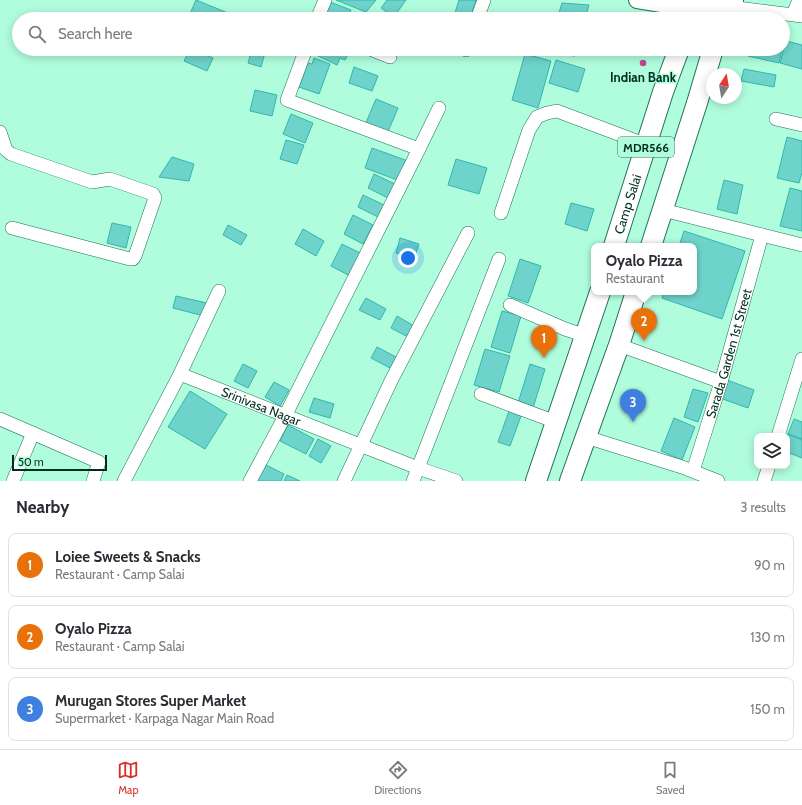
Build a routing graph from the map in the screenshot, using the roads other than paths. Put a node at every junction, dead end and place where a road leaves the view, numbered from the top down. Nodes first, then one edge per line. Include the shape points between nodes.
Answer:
1 (324, 0) edge
2 (484, 0) edge
3 (638, 0) edge
4 (799, 0) edge
5 (693, 9) edge
6 (729, 9) edge
7 (320, 12) edge
8 (480, 12) edge
9 (764, 12) edge
10 (798, 15) edge
11 (303, 56) edge
12 (676, 56) edge
13 (712, 56) edge
14 (439, 108) dead end
15 (776, 119) dead end
16 (802, 126) edge
17 (0, 132) edge
18 (647, 145) junction
19 (419, 149) junction
20 (663, 210) junction
21 (501, 213) dead end
22 (12, 228) dead end
23 (468, 234) dead end
24 (762, 235) junction
25 (615, 243) edge
26 (652, 243) edge
27 (802, 245) edge
28 (499, 259) dead end
29 (219, 292) dead end
30 (599, 295) edge
31 (635, 295) edge
32 (510, 305) dead end
33 (586, 336) junction
34 (619, 344) junction
35 (802, 358) edge
36 (180, 374) junction
37 (721, 382) junction
38 (481, 394) dead end
39 (285, 416) junction
40 (0, 419) edge
41 (556, 422) junction
42 (33, 433) junction
43 (779, 433) edge
44 (586, 437) junction
45 (360, 445) junction
46 (418, 468) junction
47 (768, 469) edge
48 (693, 472) junction
49 (13, 481) edge
50 (92, 481) edge
51 (124, 481) edge
52 (250, 481) edge
53 (344, 481) edge
54 (413, 481) edge
55 (456, 481) edge
56 (536, 481) edge
57 (570, 481) edge
58 (718, 481) edge
59 (764, 481) edge

1 - 7 street
2 - 8 street
3 - 5 street
4 - 10 street
5 - 6 street
6 - 9 street
11 - 19 street via 287,100
12 - 18 main road, Camp Salai / MDR566
13 - 20 main road, MDR566
14 - 19 street
15 - 16 street
17 - 22 street via 6,150 11,154 92,182 110,179 153,194 155,198 135,256 130,259
18 - 21 street via 557,111 538,117 529,130
18 - 25 main road, Camp Salai / MDR566
19 - 39 street
20 - 24 street
20 - 26 main road, MDR566
23 - 45 street
24 - 27 street
24 - 37 street, Sarada Garden 1st Street
28 - 46 street
29 - 36 street
30 - 33 main road
31 - 34 main road
32 - 33 street
33 - 41 main road
34 - 37 street
34 - 44 main road
35 - 43 street
36 - 39 street, Srinivasa Nagar
36 - 51 street
37 - 48 street, Sarada Garden 1st Street
38 - 41 street
39 - 45 street, Srinivasa Nagar
39 - 52 street
40 - 42 street
41 - 56 main road
42 - 49 street
42 - 50 street via 99,462
44 - 48 street
44 - 57 main road
45 - 46 street, Srinivasa Nagar
45 - 53 street
46 - 54 street
46 - 55 street, Srinivasa Nagar
47 - 59 street
48 - 58 street

